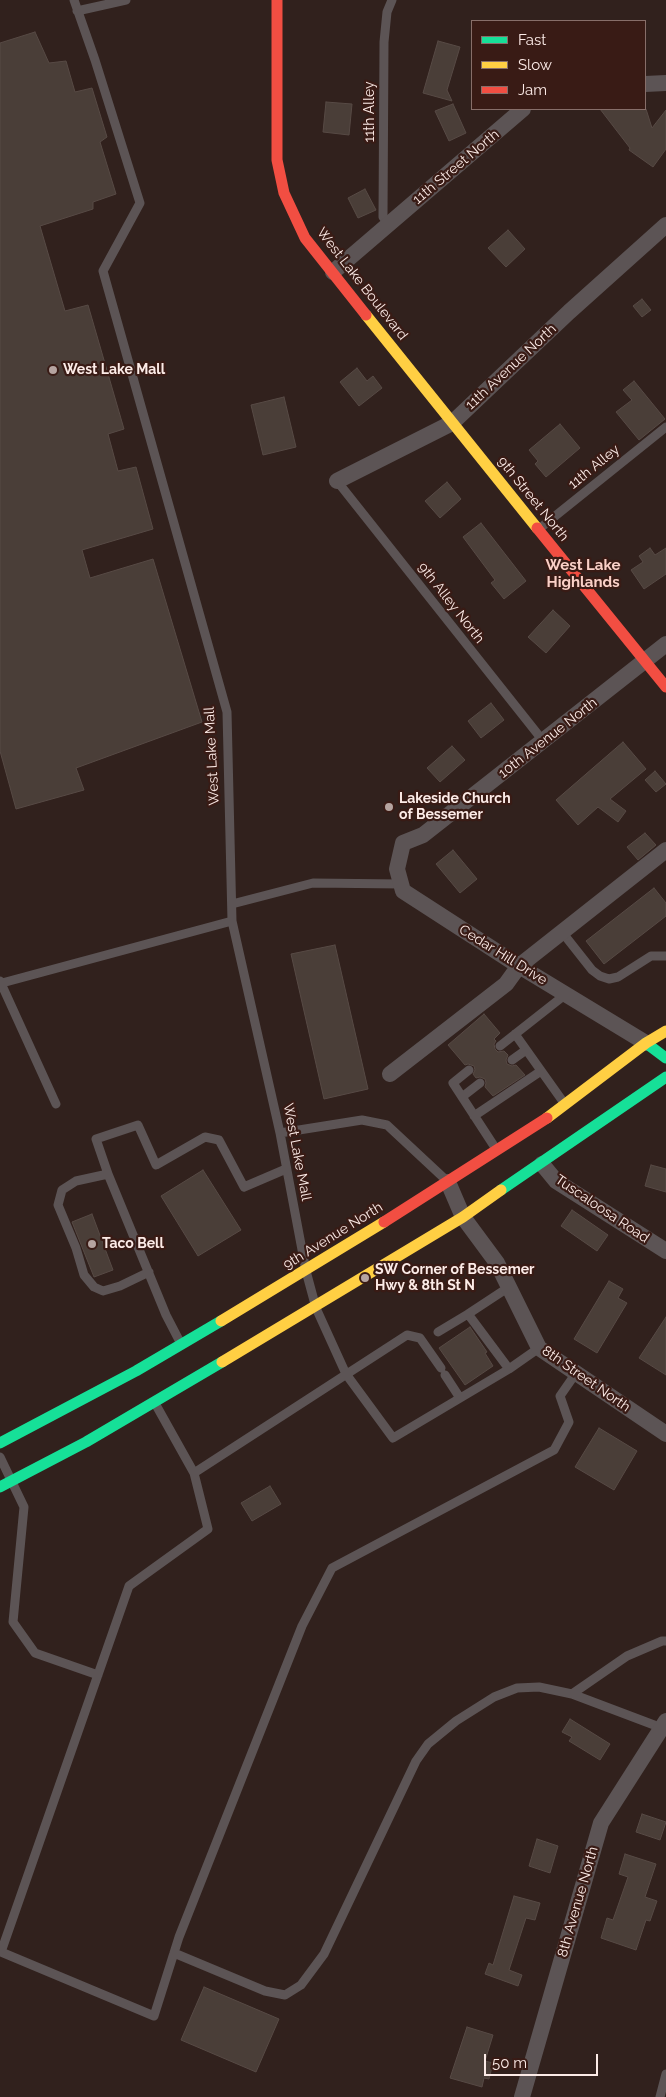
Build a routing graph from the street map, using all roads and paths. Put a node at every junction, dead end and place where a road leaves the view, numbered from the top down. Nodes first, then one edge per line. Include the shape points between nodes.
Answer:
1 (74, 0) edge
2 (126, 0) edge
3 (277, 0) edge
4 (392, 0) edge
5 (78, 11) junction
6 (666, 83) edge
7 (646, 84) edge
8 (522, 110) edge
9 (388, 224) junction
10 (666, 224) edge
11 (333, 272) junction
12 (452, 423) junction
13 (666, 427) edge
14 (337, 481) joint
15 (539, 529) junction
16 (666, 644) edge
17 (645, 661) junction
18 (666, 687) edge
19 (544, 742) junction
20 (666, 850) edge
21 (401, 884) junction
22 (232, 904) junction
23 (232, 921) junction
24 (562, 932) junction
25 (666, 956) edge
26 (519, 966) junction
27 (1, 982) edge
28 (566, 994) junction
29 (666, 1031) edge
30 (515, 1034) junction
31 (646, 1043) junction
32 (500, 1046) dead end
33 (526, 1050) junction
34 (666, 1058) edge
35 (512, 1060) dead end
36 (469, 1070) dead end
37 (541, 1071) junction
38 (390, 1074) dead end
39 (666, 1078) edge
40 (480, 1082) dead end
41 (462, 1097) junction
42 (56, 1104) dead end
43 (565, 1105) junction
44 (474, 1116) junction
45 (280, 1133) junction
46 (497, 1150) junction
47 (542, 1164) junction
48 (286, 1168) junction
49 (108, 1174) junction
50 (448, 1182) junction
51 (463, 1217) junction
52 (666, 1252) edge
53 (306, 1271) junction
54 (149, 1272) junction
55 (509, 1287) junction
56 (316, 1308) junction
57 (468, 1314) junction
58 (438, 1332) dead end
59 (181, 1345) junction
60 (539, 1348) junction
61 (509, 1369) junction
62 (576, 1373) junction
63 (346, 1374) junction
64 (460, 1398) junction
65 (154, 1402) junction
66 (666, 1434) edge
67 (0, 1443) edge
68 (0, 1457) edge
69 (194, 1473) junction
70 (12, 1480) junction
71 (0, 1486) edge
72 (666, 1641) edge
73 (98, 1675) junction
74 (572, 1694) junction
75 (664, 1726) edge
76 (174, 1953) junction
77 (666, 2074) edge
78 (522, 2097) edge
79 (660, 2097) edge

1 - 5 lane, West Lake Mall
2 - 5 lane
3 - 11 main road, West Lake Boulevard via 277,160 284,194 305,238
4 - 9 lane, 11th Alley via 384,42 383,217
5 - 22 lane, West Lake Mall via 140,203 103,271 227,712
6 - 7 street
8 - 9 street, 11th Street North
9 - 11 street, 11th Street North
10 - 12 street, 11th Avenue North
11 - 12 main road, West Lake Boulevard
12 - 14 street, 11th Avenue North
12 - 15 main road, 9th Street North
13 - 15 lane, 11th Alley
14 - 19 lane, 9th Alley North
15 - 17 main road, 9th Street North
16 - 17 street, 10th Avenue North
17 - 18 main road, 9th Street North
17 - 19 street, 10th Avenue North
19 - 21 street, 10th Avenue North via 423,835 403,843 397,869
20 - 24 street
21 - 22 lane via 313,883
21 - 26 street, Cedar Hill Drive via 403,891
22 - 23 lane, West Lake Mall
23 - 27 lane
23 - 45 lane, West Lake Mall
24 - 25 lane via 592,970 609,979 618,977 651,956
24 - 26 street
26 - 28 street, Cedar Hill Drive
26 - 38 street via 506,984
27 - 42 lane
28 - 30 lane
28 - 31 street, Cedar Hill Drive
29 - 31 main road, 9th Avenue North
30 - 32 lane
30 - 33 lane
31 - 34 main road
31 - 43 main road, 9th Avenue North
33 - 35 lane
33 - 37 lane
36 - 41 lane via 453,1083
37 - 43 lane
37 - 44 lane
39 - 47 main road
40 - 41 lane
41 - 44 lane
43 - 46 main road, 9th Avenue North
44 - 46 lane
45 - 48 lane, West Lake Mall
45 - 50 lane via 362,1120 387,1125
46 - 50 main road, 9th Avenue North
47 - 51 main road
47 - 52 street, Tuscaloosa Road via 556,1181
48 - 49 lane via 244,1187 218,1140 206,1137 156,1165 138,1125 96,1139
48 - 53 lane, West Lake Mall
49 - 54 lane
49 - 54 lane via 76,1181 62,1190 58,1205 84,1275 94,1287 103,1291
50 - 51 street, 8th Street North
50 - 53 main road, 9th Avenue North
51 - 55 street, 8th Street North via 497,1264
51 - 56 main road
53 - 56 lane, West Lake Mall
53 - 59 main road, 9th Avenue North
54 - 59 lane
55 - 57 lane
55 - 60 street, 8th Street North
56 - 63 lane, West Lake Mall
56 - 65 main road
57 - 58 lane
57 - 61 lane
59 - 67 main road, 9th Avenue North
60 - 61 lane
60 - 62 street, 8th Street North
61 - 64 lane
62 - 66 street, 8th Street North
62 - 76 lane via 560,1396 569,1422 554,1450 332,1568 302,1626
63 - 64 lane, West Lake Mall via 394,1438
63 - 64 lane via 407,1335 420,1338
63 - 69 lane
65 - 69 lane
65 - 70 main road
68 - 70 lane
69 - 73 lane via 208,1529 130,1586
70 - 71 main road
70 - 73 lane via 24,1507 13,1622 35,1652
72 - 74 lane via 627,1656
73 - 76 lane via 1,1952 154,2016
74 - 75 lane
74 - 76 lane via 539,1687 517,1688 494,1697 456,1720 428,1744 416,1761 324,1954 301,1985 285,1995 265,1991
75 - 78 street, 8th Avenue North via 601,1822
77 - 79 lane

